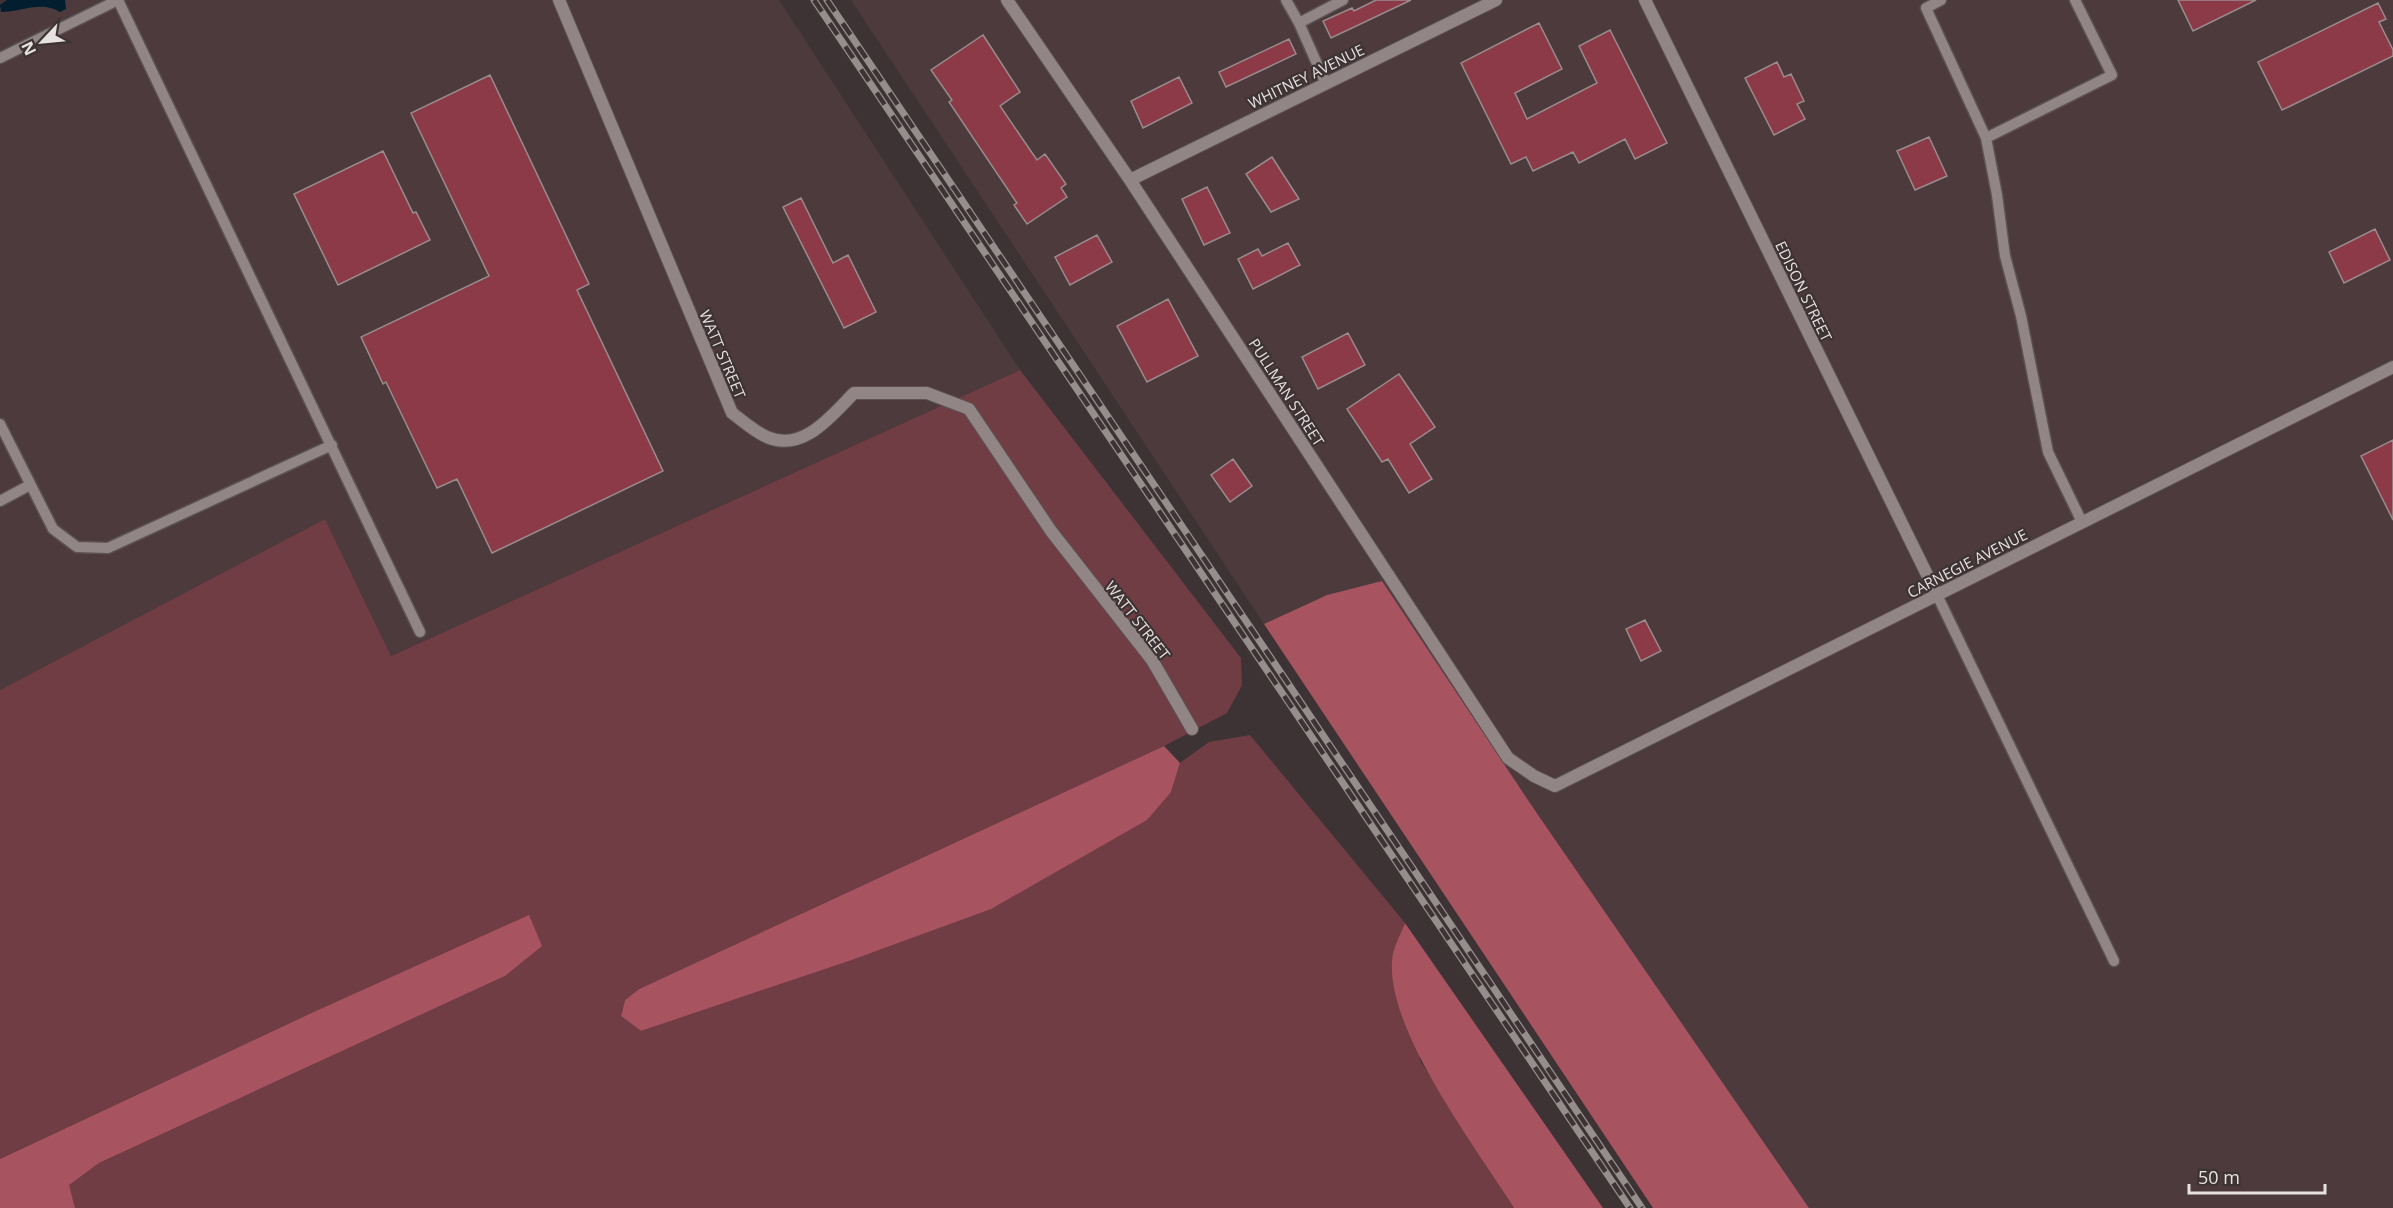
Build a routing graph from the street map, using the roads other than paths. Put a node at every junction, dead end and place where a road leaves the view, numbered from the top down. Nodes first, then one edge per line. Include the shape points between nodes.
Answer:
1 (118, 0) edge
2 (559, 0) edge
3 (1007, 0) edge
4 (1286, 0) edge
5 (1342, 0) edge
6 (1496, 0) edge
7 (1645, 0) edge
8 (1941, 0) edge
9 (2075, 0) edge
10 (1299, 23) junction
11 (0, 58) edge
12 (1326, 84) junction
13 (1986, 138) junction
14 (1130, 180) junction
15 (2393, 367) edge
16 (0, 424) edge
17 (332, 445) junction
18 (30, 485) junction
19 (0, 501) edge
20 (2082, 522) junction
21 (1937, 595) junction
22 (420, 633) dead end
23 (1192, 729) dead end
24 (1555, 786) joint
25 (2114, 961) dead end

1 - 11 lane
1 - 17 lane
2 - 23 street, WATT STREET via 732,413 769,438 794,441 819,428 854,393 927,393 969,409 1051,531 1152,660
3 - 14 street, PULLMAN STREET
4 - 10 lane
5 - 10 lane
6 - 12 street, WHITNEY AVENUE
7 - 21 street, EDISON STREET
8 - 13 lane via 1926,8
9 - 13 lane via 2112,75
10 - 12 lane
12 - 14 street, WHITNEY AVENUE
13 - 20 lane via 2005,256 2048,452
14 - 24 street, PULLMAN STREET via 1508,758
15 - 20 street, CARNEGIE AVENUE
16 - 18 lane
17 - 18 lane via 108,548 77,547 53,529
17 - 22 lane
18 - 19 lane
20 - 21 street, CARNEGIE AVENUE
21 - 24 street, CARNEGIE AVENUE
21 - 25 lane

